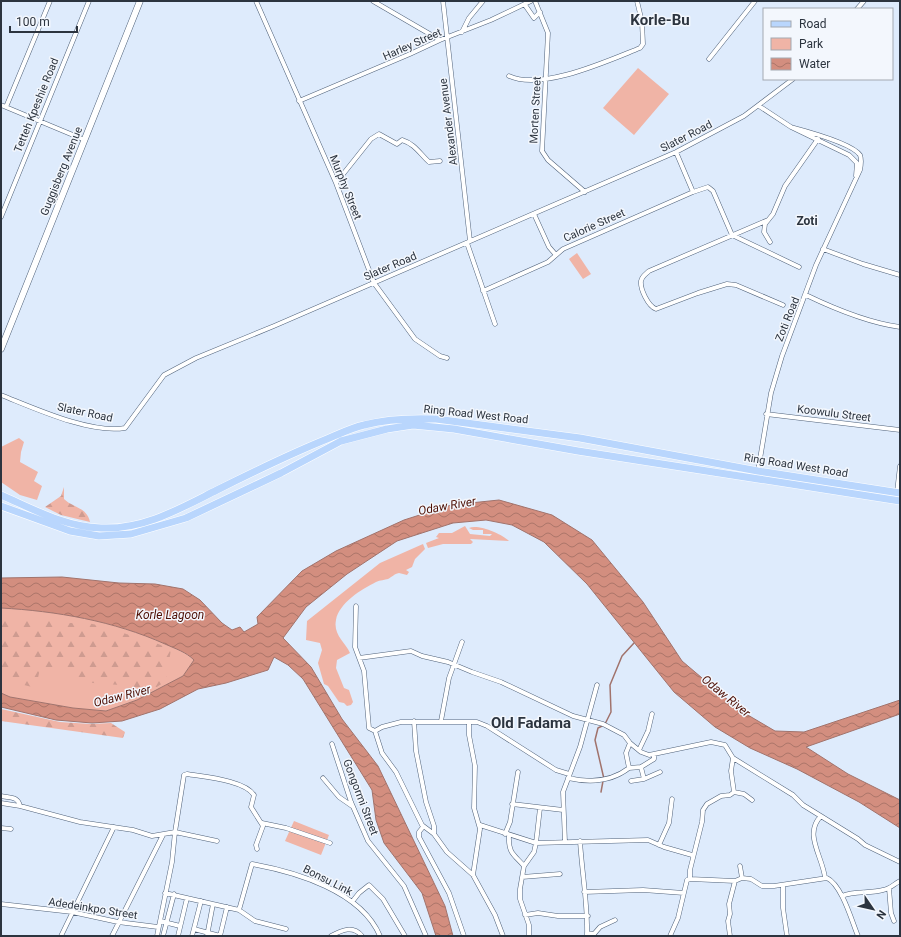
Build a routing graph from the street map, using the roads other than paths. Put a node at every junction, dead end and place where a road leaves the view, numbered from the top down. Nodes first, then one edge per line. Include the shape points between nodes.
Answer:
1 (50, 1) edge
2 (89, 1) edge
3 (140, 1) edge
4 (256, 1) edge
5 (373, 1) edge
6 (443, 1) edge
7 (483, 1) edge
8 (531, 1) edge
9 (535, 1) edge
10 (636, 1) edge
11 (755, 1) edge
12 (525, 4) junction
13 (540, 12) junction
14 (462, 32) junction
15 (447, 38) junction
16 (440, 40) junction
17 (709, 59) dead end
18 (509, 76) dead end
19 (546, 79) junction
20 (792, 80) edge
21 (299, 100) junction
22 (1, 105) edge
23 (759, 106) junction
24 (6, 107) junction
25 (39, 122) junction
26 (791, 127) junction
27 (821, 135) junction
28 (85, 140) junction
29 (817, 141) junction
30 (676, 152) junction
31 (440, 161) dead end
32 (855, 180) junction
33 (336, 183) junction
34 (585, 192) junction
35 (693, 192) junction
36 (534, 214) junction
37 (1, 217) edge
38 (768, 220) junction
39 (732, 235) junction
40 (469, 242) junction
41 (770, 242) dead end
42 (823, 249) junction
43 (556, 255) junction
44 (799, 267) dead end
45 (900, 275) edge
46 (374, 282) junction
47 (484, 291) junction
48 (806, 295) junction
49 (783, 305) dead end
50 (495, 324) dead end
51 (900, 327) edge
52 (3, 340) edge
53 (1, 349) edge
54 (447, 358) dead end
55 (1, 395) edge
56 (766, 414) junction
57 (900, 430) edge
58 (580, 438) junction
59 (578, 452) junction
60 (900, 466) edge
61 (758, 471) junction
62 (898, 493) edge
63 (1, 496) edge
64 (900, 501) edge
65 (1, 506) edge
66 (356, 606) dead end
67 (462, 642) dead end
68 (361, 658) junction
69 (454, 664) junction
70 (597, 685) dead end
71 (652, 714) dead end
72 (588, 720) junction
73 (414, 721) junction
74 (441, 721) junction
75 (469, 722) junction
76 (374, 731) junction
77 (630, 743) junction
78 (332, 744) dead end
79 (639, 750) junction
80 (654, 754) junction
81 (733, 758) junction
82 (641, 767) junction
83 (629, 768) junction
84 (518, 772) dead end
85 (660, 772) dead end
86 (568, 776) junction
87 (323, 778) dead end
88 (644, 779) junction
89 (631, 781) dead end
90 (734, 792) junction
91 (1, 796) edge
92 (672, 799) dead end
93 (752, 800) dead end
94 (1, 803) edge
95 (512, 804) junction
96 (20, 806) junction
97 (353, 806) junction
98 (540, 808) junction
99 (563, 810) junction
100 (821, 816) junction
101 (262, 823) junction
102 (480, 825) junction
103 (423, 827) junction
104 (1, 828) edge
105 (114, 828) junction
106 (11, 829) dead end
107 (175, 832) junction
108 (434, 834) junction
109 (163, 835) junction
110 (507, 835) junction
111 (217, 841) dead end
112 (565, 842) junction
113 (580, 842) junction
114 (330, 843) dead end
115 (536, 843) junction
116 (659, 845) junction
117 (257, 849) dead end
118 (692, 855) junction
119 (900, 862) edge
120 (524, 866) junction
121 (740, 866) dead end
122 (560, 874) dead end
123 (474, 875) junction
124 (522, 877) junction
125 (742, 878) junction
126 (825, 878) junction
127 (690, 879) junction
128 (900, 881) edge
129 (735, 882) junction
130 (783, 885) junction
131 (890, 888) junction
132 (584, 892) junction
133 (165, 893) junction
134 (684, 893) junction
135 (174, 894) junction
136 (842, 896) junction
137 (187, 898) junction
138 (201, 901) junction
139 (352, 902) junction
140 (1, 904) edge
141 (213, 904) junction
142 (226, 907) junction
143 (239, 910) junction
144 (72, 912) junction
145 (525, 915) junction
146 (588, 916) junction
147 (615, 920) dead end
148 (160, 921) junction
149 (894, 921) dead end
150 (118, 922) junction
151 (167, 923) junction
152 (180, 926) junction
153 (158, 928) junction
154 (194, 929) junction
155 (286, 929) dead end
156 (207, 934) edge
157 (587, 935) edge
158 (61, 936) edge
159 (112, 936) edge
160 (157, 936) edge
161 (163, 936) edge
162 (178, 936) edge
163 (192, 936) edge
164 (220, 936) edge
165 (331, 936) edge
166 (362, 936) edge
167 (380, 936) edge
168 (405, 936) edge
169 (426, 936) edge
170 (464, 936) edge
171 (503, 936) edge
172 (529, 936) edge
173 (670, 936) edge
174 (730, 936) edge
175 (787, 936) edge
176 (858, 936) edge

1 - 24 street
2 - 25 street, Tetteh Kpeshie Road
3 - 28 main road, Guggisberg Avenue
4 - 21 street, Murphy Street
5 - 16 street
6 - 15 street, Alexander Avenue
7 - 14 street via 469,18
8 - 12 street, Harley Street
9 - 13 street, Morten Street
10 - 19 street via 642,22 643,46 594,67
11 - 17 street
12 - 13 street via 534,18
12 - 14 street, Harley Street
13 - 19 street, Morten Street via 548,33
14 - 15 street, Harley Street
15 - 16 street, Harley Street
15 - 40 street, Alexander Avenue
16 - 21 street, Harley Street
18 - 19 street via 527,81
19 - 34 street, Morten Street via 542,151 548,160
20 - 23 street, Slater Road
21 - 33 street, Murphy Street
22 - 24 street
23 - 26 street, Zoti Road
23 - 30 street, Slater Road
24 - 25 street
25 - 28 street
25 - 37 street, Tetteh Kpeshie Road
26 - 27 street, Zoti Road
26 - 29 street, Zoti Road
27 - 29 street
27 - 32 street, Zoti Road via 857,152 862,163
28 - 52 main road, Guggisberg Avenue
29 - 32 street, Zoti Road via 854,158 857,169
29 - 38 street via 785,186
30 - 34 street, Slater Road
30 - 35 street
31 - 33 street via 430,162 417,148 407,142 402,140 397,144 379,134 371,139
32 - 42 street, Zoti Road
33 - 46 street, Murphy Street
34 - 36 street, Slater Road
35 - 39 street, Calorie Street via 711,188
35 - 43 street, Calorie Street via 563,249
36 - 40 street, Slater Road
36 - 43 street
38 - 39 street
38 - 41 street via 764,232
39 - 44 street
39 - 49 street via 646,273 641,279 641,284 649,304 652,308 661,308 727,284 736,285
40 - 46 street, Slater Road
40 - 47 street, Alexander Avenue
42 - 45 street
42 - 48 street, Zoti Road
43 - 47 street, Calorie Street via 548,262
46 - 54 street, Murphy Street via 415,339
46 - 55 street, Slater Road via 169,371 125,428 96,426 68,420
47 - 50 street, Alexander Avenue
48 - 51 street via 880,323
48 - 56 street, Zoti Road via 782,356
52 - 53 main road, Guggisberg Avenue
56 - 57 street, Koowulu Street
56 - 61 street, Zoti Road
58 - 59 main road
58 - 61 main road, Ring Road West Road
58 - 63 main road, Ring Road West Road via 436,419 418,418 362,425 304,449 182,509 142,524 115,528 68,522
59 - 64 main road, Ring Road West Road
59 - 65 main road, Ring Road West Road via 439,427 406,426 341,441 257,485 186,518 131,534 99,536 70,531
60 - 62 street
61 - 62 main road, Ring Road West Road
66 - 68 street via 355,647
67 - 69 street
68 - 69 street via 411,651
68 - 76 street via 369,728
69 - 72 street via 501,682 558,710
69 - 74 street
70 - 72 street
71 - 79 street via 648,731
72 - 77 street via 615,730 624,735
72 - 86 street
73 - 74 street
73 - 76 street via 390,724
73 - 108 street via 416,751
74 - 75 street
75 - 86 street via 487,726
75 - 102 street via 475,766 474,808
76 - 103 street via 382,753 396,772
77 - 79 street
77 - 83 street via 626,753
78 - 97 street, Gongormi Street
79 - 80 street via 649,755
80 - 81 street via 715,742 725,745
80 - 82 street via 654,760
81 - 90 street via 731,771
81 - 100 street via 793,795
82 - 83 street
82 - 88 street
83 - 86 street via 604,780
84 - 95 street
85 - 88 street
86 - 99 street via 563,792
87 - 97 street via 339,797
88 - 89 street
90 - 93 street via 744,794
90 - 118 street via 730,796 721,796 707,804 703,810
91 - 96 street via 15,798
92 - 116 street via 669,823
94 - 96 street
95 - 98 street
95 - 110 street
96 - 105 street
97 - 169 street, Gongormi Street via 368,841 404,886
98 - 99 street
98 - 115 street
99 - 112 street
100 - 119 street via 865,845
100 - 126 street via 814,823 812,833
101 - 107 street via 251,807 254,795 251,790 234,783 187,774 182,778
101 - 114 street
101 - 117 street
102 - 110 street
102 - 123 street
103 - 108 street
103 - 170 street via 419,837 449,893
104 - 106 street
105 - 109 street via 152,836
105 - 144 street
107 - 109 street
107 - 111 street
107 - 133 street
108 - 123 street via 448,852
109 - 150 street via 133,898
110 - 115 street
110 - 120 street via 512,853 517,862
112 - 113 street
112 - 115 street
113 - 116 street via 636,839 648,840
113 - 132 street
115 - 120 street via 534,852
116 - 118 street
118 - 127 street
120 - 124 street
121 - 125 street
122 - 124 street
123 - 171 street
124 - 145 street via 520,899
125 - 129 street
125 - 130 street via 751,879 762,886
126 - 130 street
126 - 136 street via 832,880
127 - 129 street
127 - 134 street via 687,880
128 - 131 street
129 - 174 street via 729,904
130 - 175 street
131 - 136 street via 853,892
131 - 149 street
132 - 134 street via 643,890
132 - 146 street
133 - 135 street
133 - 148 street
134 - 173 street via 678,918
135 - 137 street
135 - 151 street
136 - 176 street
137 - 138 street
137 - 152 street
138 - 141 street
138 - 154 street
139 - 143 street, Bonsu Link via 301,875 252,864
139 - 167 street, Bonsu Link via 372,921
139 - 168 street via 358,893 369,885 383,899
140 - 144 street, Adedeinkpo Street
141 - 142 street
141 - 156 street
142 - 143 street
142 - 164 street
143 - 155 street via 256,921
144 - 150 street, Adedeinkpo Street
144 - 158 street
145 - 146 street via 538,913
145 - 172 street via 529,925
146 - 157 street
147 - 157 street via 600,927 594,934
148 - 151 street
148 - 153 street
150 - 153 street, Adedeinkpo Street
150 - 159 street
151 - 152 street
151 - 161 street
152 - 162 street
153 - 160 street
154 - 156 street
154 - 163 street
156 - 164 street
165 - 166 street via 349,929

